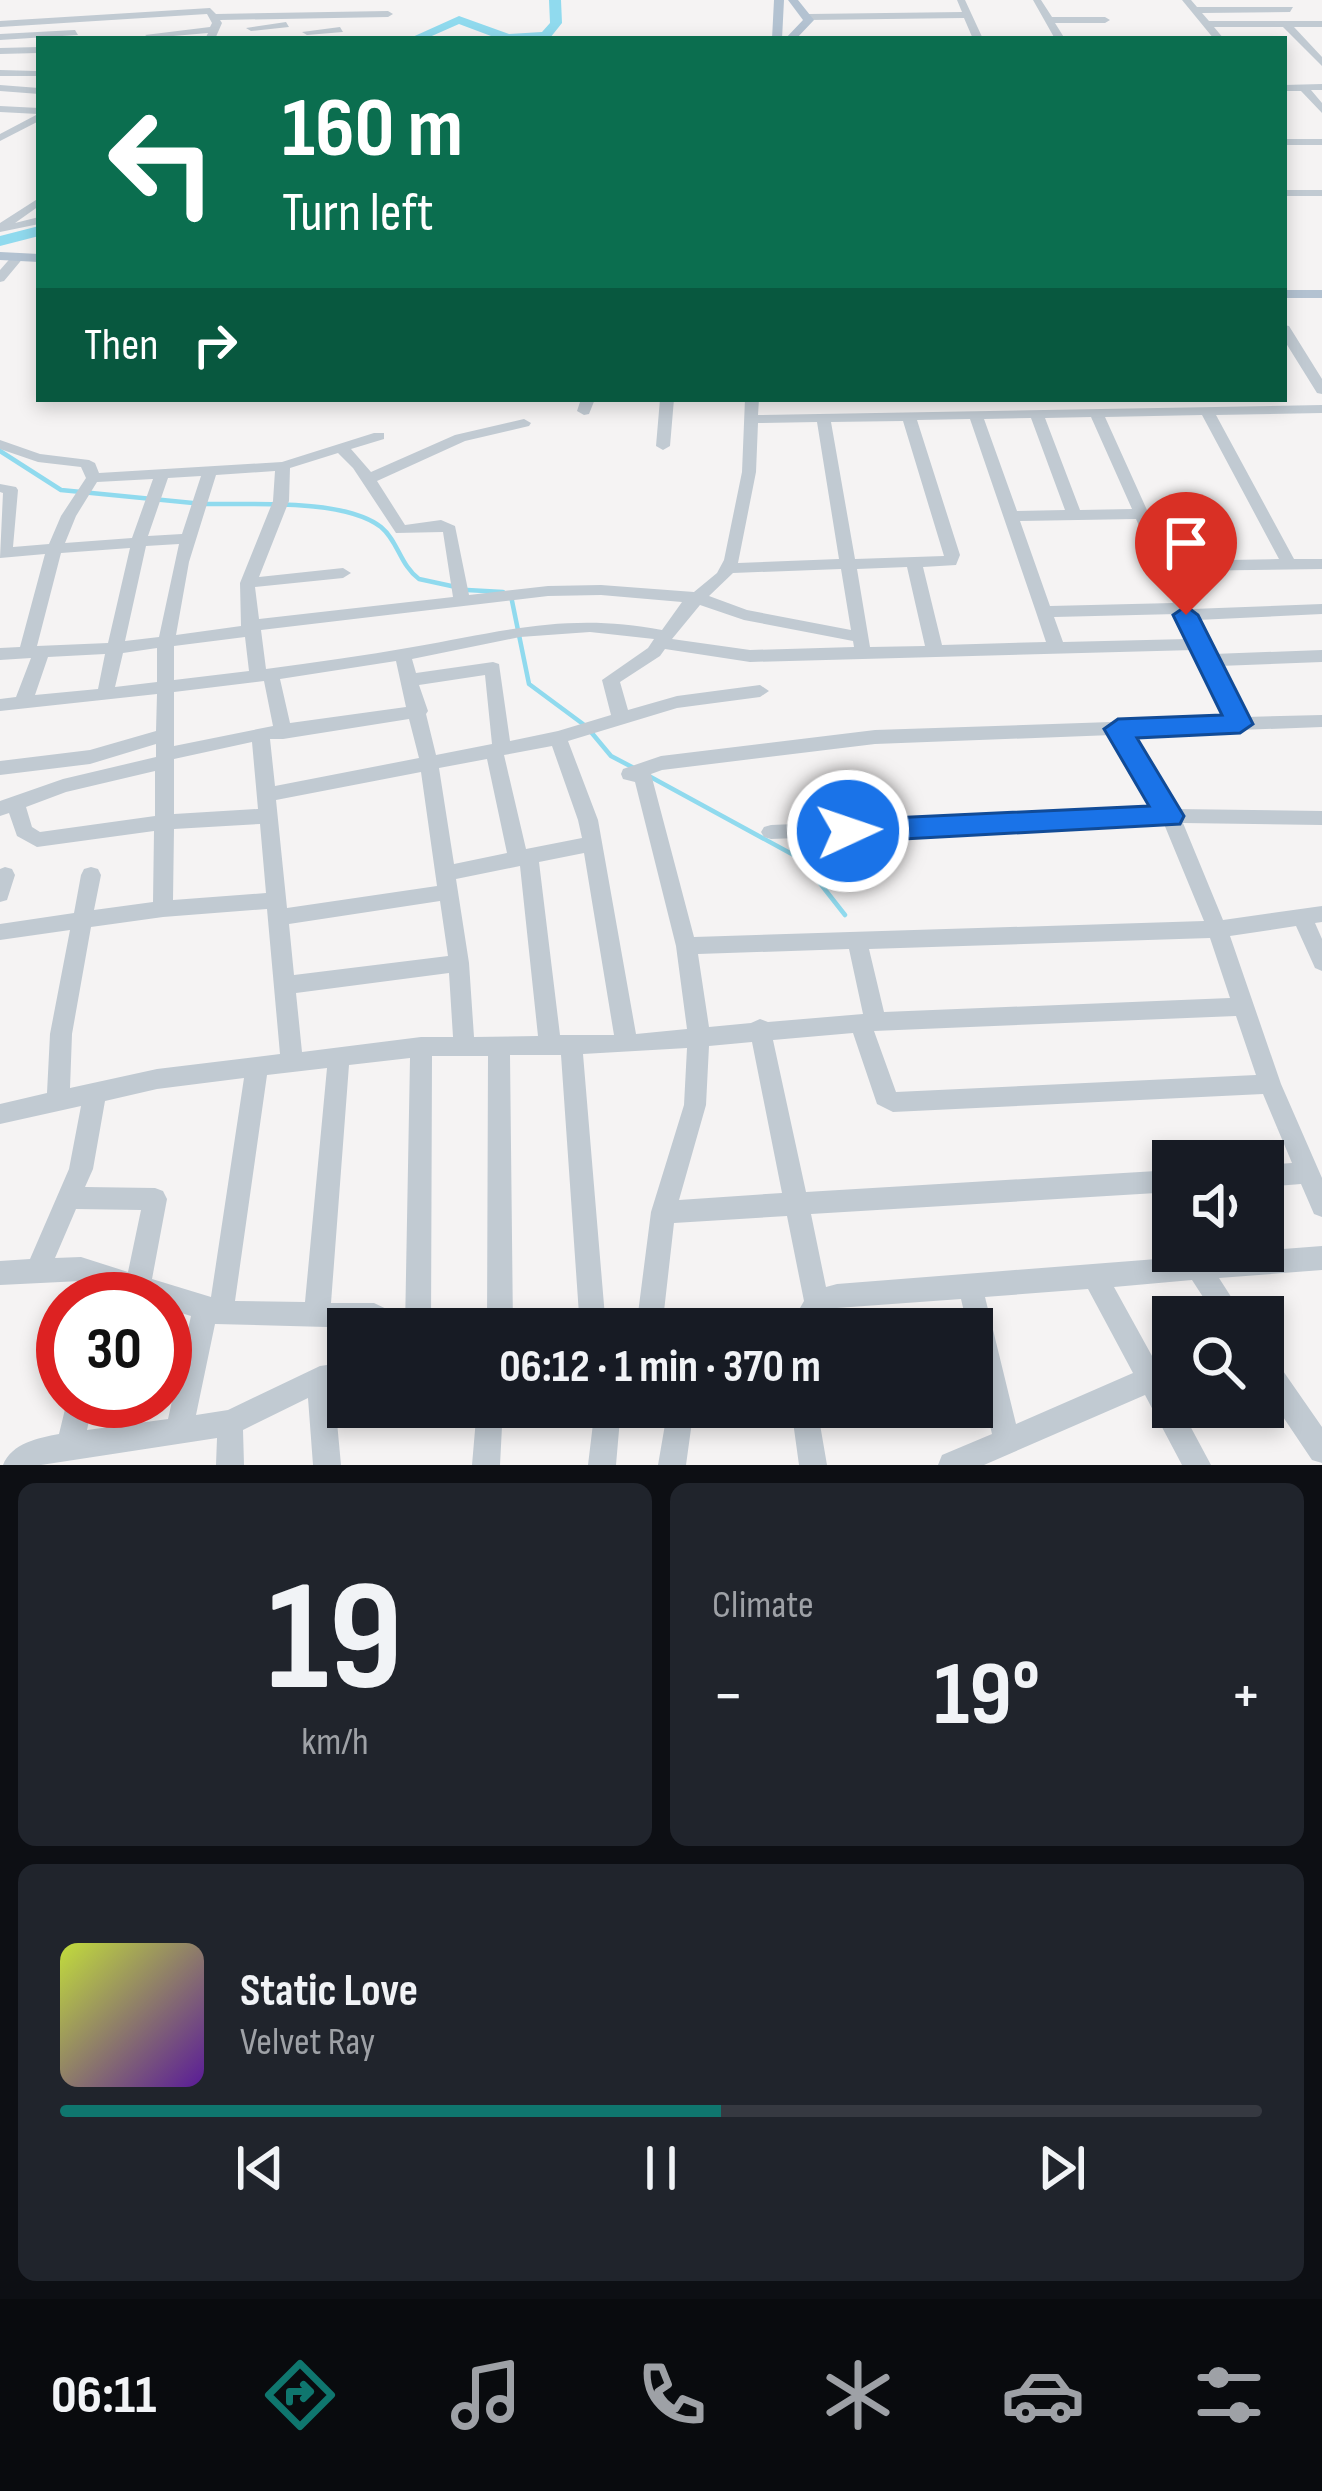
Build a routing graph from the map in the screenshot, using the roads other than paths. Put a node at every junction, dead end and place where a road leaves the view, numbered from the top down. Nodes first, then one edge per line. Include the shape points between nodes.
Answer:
1 (356, 0) edge
2 (779, 0) edge
3 (793, 0) edge
4 (890, 0) edge
5 (961, 0) edge
6 (1037, 0) edge
7 (1186, 0) edge
8 (373, 2) edge
9 (25, 5) dead end
10 (205, 5) edge
11 (1290, 9) dead end
12 (1195, 10) junction
13 (258, 14) junction
14 (388, 14) dead end
15 (54, 15) dead end
16 (373, 15) junction
17 (967, 15) junction
18 (809, 16) junction
19 (898, 16) junction
20 (216, 17) junction
21 (343, 17) junction
22 (153, 20) edge
23 (304, 20) edge
24 (1049, 20) junction
25 (1105, 20) dead end
26 (17, 23) junction
27 (0, 24) edge
28 (1207, 24) junction
29 (1286, 24) junction
30 (1322, 24) edge
31 (250, 28) junction
32 (342, 34) edge
33 (212, 35) edge
34 (245, 36) edge
35 (777, 36) edge
36 (792, 36) edge
37 (977, 36) edge
38 (1058, 36) edge
39 (1217, 36) edge
40 (0, 38) edge
41 (0, 57) edge
42 (1322, 63) edge
43 (36, 72) edge
44 (36, 73) edge
45 (0, 74) edge
46 (36, 75) edge
47 (1303, 87) junction
48 (1322, 87) edge
49 (1287, 88) edge
50 (1, 99) edge
51 (1322, 110) edge
52 (36, 119) edge
53 (36, 120) edge
54 (0, 138) edge
55 (1287, 142) edge
56 (1322, 142) edge
57 (1287, 191) edge
58 (1322, 193) edge
59 (36, 203) edge
60 (36, 221) edge
61 (0, 229) edge
62 (0, 253) edge
63 (36, 255) edge
64 (36, 255) edge
65 (18, 257) junction
66 (0, 278) edge
67 (1287, 295) edge
68 (1322, 297) edge
69 (1287, 334) edge
70 (1287, 359) edge
71 (1322, 390) edge
72 (667, 402) edge
73 (752, 402) edge
74 (1017, 402) edge
75 (1132, 406) edge
76 (1322, 409) edge
77 (1207, 411) junction
78 (1097, 414) junction
79 (1029, 415) junction
80 (909, 416) junction
81 (976, 416) junction
82 (823, 417) junction
83 (751, 418) junction
84 (524, 423) dead end
85 (380, 436) dead end
86 (0, 444) edge
87 (663, 446) dead end
88 (340, 448) junction
89 (283, 466) junction
90 (209, 474) junction
91 (161, 477) junction
92 (368, 479) junction
93 (86, 487) junction
94 (0, 488) edge
95 (1074, 514) junction
96 (1142, 514) junction
97 (1011, 516) junction
98 (189, 538) junction
99 (140, 541) junction
100 (57, 548) junction
101 (2, 553) edge
102 (914, 563) junction
103 (1322, 564) edge
104 (848, 565) junction
105 (1289, 565) junction
106 (1165, 566) junction
107 (728, 568) junction
108 (343, 573) dead end
109 (248, 583) junction
110 (461, 594) junction
111 (698, 598) junction
112 (1322, 609) edge
113 (1185, 611) junction
114 (1044, 612) junction
115 (249, 629) junction
116 (663, 640) junction
117 (166, 643) junction
118 (861, 644) junction
119 (1056, 646) junction
120 (115, 648) junction
121 (935, 651) junction
122 (1204, 652) junction
123 (34, 653) junction
124 (0, 654) edge
125 (403, 656) junction
126 (1322, 656) edge
127 (516, 665) dead end
128 (493, 668) junction
129 (265, 675) junction
130 (410, 680) junction
131 (163, 688) junction
132 (760, 691) dead end
133 (105, 694) junction
134 (23, 703) junction
135 (0, 705) edge
136 (418, 711) junction
137 (621, 718) junction
138 (1322, 721) edge
139 (1240, 724) junction
140 (1118, 729) junction
141 (272, 734) junction
142 (558, 738) junction
143 (498, 750) junction
144 (164, 751) junction
145 (429, 764) junction
146 (0, 768) edge
147 (267, 806) junction
148 (8, 807) edge
149 (1170, 816) junction
150 (1322, 818) edge
151 (166, 822) junction
152 (771, 832) dead end
153 (591, 844) junction
154 (524, 857) junction
155 (91, 875) dead end
156 (448, 882) junction
157 (163, 908) junction
158 (279, 908) junction
159 (1312, 915) edge
160 (81, 924) junction
161 (1217, 929) junction
162 (0, 932) edge
163 (856, 939) junction
164 (686, 946) junction
165 (1322, 962) edge
166 (459, 963) junction
167 (286, 985) junction
168 (1240, 1007) junction
169 (868, 1021) junction
170 (760, 1028) junction
171 (699, 1036) junction
172 (464, 1044) junction
173 (499, 1044) junction
174 (561, 1044) junction
175 (627, 1044) junction
176 (421, 1047) junction
177 (339, 1058) junction
178 (292, 1063) junction
179 (256, 1069) junction
180 (1270, 1084) junction
181 (95, 1092) junction
182 (58, 1099) junction
183 (0, 1114) edge
184 (1307, 1173) junction
185 (1284, 1175) edge
186 (1152, 1182) edge
187 (69, 1198) junction
188 (794, 1204) junction
189 (1322, 1206) edge
190 (664, 1213) junction
191 (1322, 1258) edge
192 (1284, 1261) edge
193 (38, 1269) junction
194 (85, 1272) edge
195 (141, 1272) edge
196 (1152, 1272) edge
197 (0, 1273) edge
198 (1095, 1276) junction
199 (970, 1286) junction
200 (817, 1304) junction
201 (192, 1305) edge
202 (418, 1308) edge
203 (500, 1308) edge
204 (591, 1308) edge
205 (652, 1308) edge
206 (814, 1308) edge
207 (213, 1312) junction
208 (317, 1314) junction
209 (327, 1314) edge
210 (1151, 1379) junction
211 (327, 1380) edge
212 (1284, 1395) edge
213 (230, 1423) junction
214 (74, 1428) edge
215 (330, 1428) edge
216 (489, 1428) edge
217 (606, 1428) edge
218 (678, 1428) edge
219 (807, 1428) edge
220 (179, 1430) junction
221 (1007, 1441) junction
222 (70, 1447) junction
223 (1322, 1450) edge
224 (17, 1465) edge
225 (230, 1465) edge
226 (327, 1465) edge
227 (486, 1465) edge
228 (602, 1465) edge
229 (672, 1465) edge
230 (813, 1465) edge
231 (952, 1465) edge
232 (1197, 1465) edge

1 - 23 street via 352,8
2 - 35 main road
3 - 18 main road
4 - 19 street
5 - 17 street
6 - 24 street
7 - 12 street
8 - 16 street
9 - 26 street
10 - 20 street
10 - 22 street
11 - 12 street
12 - 28 street
13 - 20 street
13 - 23 street
13 - 31 street
14 - 16 street
15 - 22 street
16 - 21 street
17 - 19 street
17 - 37 street
18 - 19 street
18 - 36 main road
20 - 33 street
21 - 23 street
21 - 32 street
22 - 26 street
22 - 33 street
22 - 40 street
23 - 31 street
23 - 32 street
24 - 25 street
24 - 38 street
26 - 27 street
28 - 29 street
28 - 39 street
29 - 30 street
29 - 42 street
31 - 34 street
41 - 43 street
44 - 45 street
46 - 50 street
47 - 48 street
47 - 49 street
47 - 51 street
50 - 52 street
53 - 54 street
55 - 56 street
57 - 58 street
59 - 61 street
60 - 61 street
62 - 63 main road
62 - 65 main road
64 - 65 main road
65 - 66 street
67 - 68 main road
69 - 71 street
70 - 76 street
72 - 87 street
73 - 83 street
74 - 79 street
75 - 77 street
75 - 78 street
76 - 77 street
77 - 105 street
78 - 79 street
78 - 96 street
79 - 81 street
79 - 95 street
80 - 81 street
80 - 82 street
80 - 102 street via 952,555
81 - 97 street
82 - 83 street
82 - 104 street
83 - 107 street via 749,472
84 - 92 street via 460,438
85 - 88 street
86 - 93 street via 90,466
88 - 89 street
88 - 92 street
89 - 90 street
89 - 109 street via 280,504
90 - 91 street
90 - 98 street
91 - 93 street
91 - 99 street
92 - 110 street via 401,530 446,525
93 - 100 street
94 - 101 street via 11,490
95 - 96 street
95 - 97 street
96 - 106 street
97 - 114 street
98 - 99 street
98 - 117 street
99 - 100 street
99 - 120 street
100 - 101 street
100 - 123 street
102 - 104 street
102 - 121 street
103 - 105 street
104 - 107 street
104 - 118 street
105 - 106 street
106 - 113 street
107 - 111 street
108 - 109 street
109 - 115 street
110 - 111 street via 587,590
110 - 115 street
111 - 116 street
111 - 118 street
112 - 113 street
113 - 114 street
113 - 122 street
114 - 119 street
115 - 117 street
115 - 129 street
116 - 118 street via 750,656
116 - 125 street via 572,624
116 - 137 street via 611,680
117 - 120 street
117 - 131 street
118 - 121 street
119 - 121 street
119 - 122 street
120 - 123 street
120 - 133 street
122 - 126 street
122 - 139 street
123 - 124 street
123 - 134 street
125 - 129 street
125 - 130 street
127 - 128 street
128 - 130 street
128 - 143 street
129 - 131 street
129 - 141 street
130 - 136 street
131 - 133 street
131 - 144 street
132 - 137 street
133 - 134 street
134 - 135 street
136 - 141 street
136 - 145 street
137 - 142 street
138 - 139 street
139 - 140 street
140 - 149 street
140 - 164 street via 828,741 661,763 637,775
141 - 144 street
141 - 147 street
142 - 143 street
142 - 153 street
143 - 145 street
143 - 154 street
144 - 146 street
144 - 148 street
144 - 151 street
145 - 147 street
145 - 156 street
147 - 151 street
147 - 158 street
148 - 151 street via 34,840
149 - 150 street
149 - 152 street
149 - 161 street
151 - 157 street
153 - 154 street
153 - 175 street
154 - 156 street
154 - 174 street
155 - 160 street
156 - 158 street
156 - 166 street
157 - 158 street
157 - 160 street
158 - 167 street
159 - 161 street
159 - 165 street
160 - 162 street
160 - 182 street
161 - 163 street
161 - 168 street
163 - 164 street
163 - 169 street
164 - 171 street
166 - 167 street
166 - 172 street
167 - 178 street
168 - 169 street
168 - 180 street
169 - 170 street
169 - 180 street via 885,1097 893,1102
170 - 171 street
170 - 188 street
171 - 175 street
171 - 190 street via 692,1124
172 - 173 street
172 - 176 street
173 - 174 street
173 - 203 street
174 - 175 street
174 - 204 street
176 - 177 street
176 - 202 street
177 - 178 street
177 - 208 street
178 - 179 street
179 - 181 street
179 - 207 street
180 - 184 street
181 - 182 street
181 - 187 street
182 - 183 street
184 - 185 street
184 - 189 street
186 - 188 street
187 - 193 street
187 - 195 street via 155,1199
188 - 190 street
188 - 200 street
190 - 205 street
191 - 192 street
193 - 194 street
193 - 197 street
196 - 198 street
198 - 199 street
198 - 210 street
199 - 200 street
199 - 221 street
200 - 206 street
201 - 207 street
207 - 208 street
207 - 220 street
208 - 209 street
210 - 221 street
210 - 232 street
211 - 213 street
212 - 223 street
213 - 220 street
213 - 225 street
214 - 222 street
215 - 226 street
216 - 227 street
217 - 228 street
218 - 229 street
219 - 230 street
220 - 222 street
221 - 231 street
222 - 224 street via 38,1451

